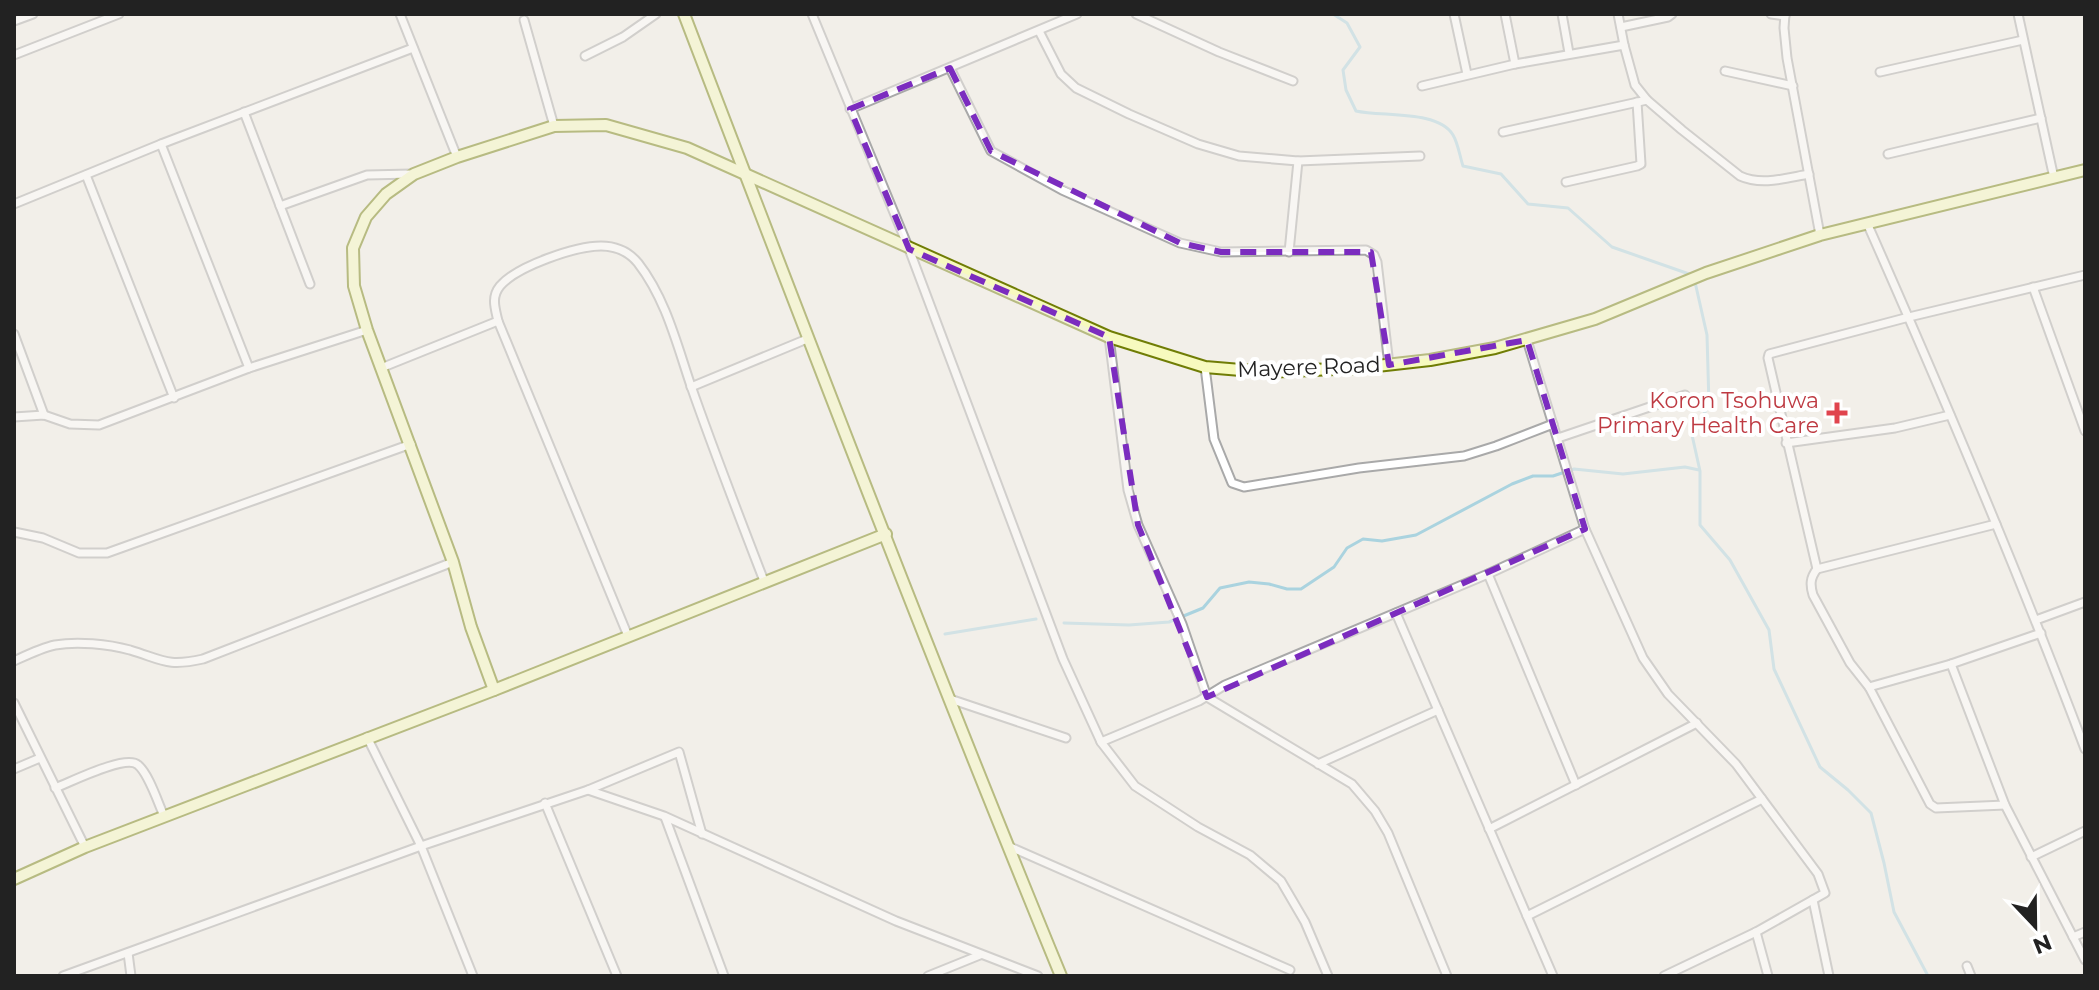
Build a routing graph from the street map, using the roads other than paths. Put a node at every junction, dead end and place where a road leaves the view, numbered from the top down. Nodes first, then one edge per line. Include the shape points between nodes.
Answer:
1 (33, 14) edge
2 (119, 14) edge
3 (400, 14) edge
4 (656, 14) edge
5 (684, 14) edge
6 (812, 14) edge
7 (1077, 14) edge
8 (1136, 14) edge
9 (1454, 14) edge
10 (1505, 14) edge
11 (1562, 14) edge
12 (1618, 14) edge
13 (1672, 14) edge
14 (1771, 14) edge
15 (2018, 14) edge
16 (1785, 15) edge
17 (524, 20) dead end
18 (14, 21) edge
19 (1621, 27) junction
20 (1039, 31) junction
21 (2023, 40) junction
22 (1624, 45) junction
23 (413, 48) junction
24 (1569, 53) junction
25 (14, 55) edge
26 (585, 56) dead end
27 (1515, 64) junction
28 (950, 68) junction
29 (1725, 71) dead end
30 (1880, 72) dead end
31 (1467, 74) junction
32 (1293, 81) dead end
33 (1422, 86) dead end
34 (1793, 86) junction
35 (1647, 100) junction
36 (1637, 102) junction
37 (850, 109) junction
38 (244, 112) junction
39 (2041, 118) junction
40 (554, 126) junction
41 (1503, 132) dead end
42 (161, 144) junction
43 (1888, 154) dead end
44 (1420, 156) dead end
45 (457, 157) junction
46 (1298, 161) junction
47 (2085, 170) edge
48 (414, 174) junction
49 (745, 174) junction
50 (1809, 174) junction
51 (86, 175) junction
52 (2054, 178) junction
53 (1566, 182) dead end
54 (14, 204) edge
55 (280, 206) junction
56 (1867, 223) junction
57 (1820, 235) junction
58 (909, 249) junction
59 (1289, 252) junction
60 (2085, 275) edge
61 (310, 284) dead end
62 (2033, 287) junction
63 (1909, 317) junction
64 (498, 321) junction
65 (367, 330) junction
66 (14, 334) edge
67 (1109, 337) junction
68 (807, 339) junction
69 (1527, 340) junction
70 (1389, 365) junction
71 (1205, 367) junction
72 (249, 368) junction
73 (381, 368) junction
74 (691, 387) junction
75 (1685, 395) dead end
76 (174, 398) junction
77 (44, 415) junction
78 (1950, 415) junction
79 (14, 417) edge
80 (1553, 424) junction
81 (2085, 431) edge
82 (1558, 438) junction
83 (1786, 443) junction
84 (411, 444) junction
85 (1996, 524) junction
86 (1585, 529) junction
87 (14, 532) edge
88 (886, 534) junction
89 (453, 562) junction
90 (1817, 569) junction
91 (1488, 574) junction
92 (764, 581) junction
93 (2085, 602) edge
94 (1396, 613) junction
95 (2036, 620) junction
96 (2041, 633) junction
97 (628, 636) junction
98 (14, 661) edge
99 (1951, 664) junction
100 (1869, 687) junction
101 (494, 690) junction
102 (1207, 697) junction
103 (950, 699) junction
104 (14, 703) edge
105 (1438, 710) junction
106 (1697, 723) junction
107 (367, 737) junction
108 (1066, 738) dead end
109 (1101, 742) junction
110 (2085, 749) edge
111 (40, 758) junction
112 (1318, 764) junction
113 (14, 769) edge
114 (1576, 785) junction
115 (55, 788) junction
116 (588, 790) junction
117 (1762, 799) junction
118 (545, 803) junction
119 (2005, 805) junction
120 (164, 816) junction
121 (664, 816) junction
122 (1489, 829) junction
123 (2085, 831) edge
124 (702, 834) junction
125 (421, 846) junction
126 (1008, 846) junction
127 (85, 847) junction
128 (2031, 857) junction
129 (14, 879) edge
130 (1813, 900) junction
131 (1527, 916) junction
132 (1756, 932) junction
133 (2085, 932) edge
134 (2073, 937) junction
135 (128, 953) junction
136 (980, 955) junction
137 (2085, 960) edge
138 (1684, 966) junction
139 (1967, 966) dead end
140 (1290, 970) dead end
141 (63, 976) edge
142 (131, 976) edge
143 (473, 976) edge
144 (617, 976) edge
145 (724, 976) edge
146 (928, 976) edge
147 (1038, 976) edge
148 (1061, 976) edge
149 (1328, 976) edge
150 (1447, 976) edge
151 (1553, 976) edge
152 (1664, 976) edge
153 (1685, 976) edge
154 (1768, 976) edge
155 (1829, 976) edge
156 (1971, 976) edge

1 - 18 street
2 - 25 street
3 - 23 street
4 - 26 street
5 - 49 street
6 - 37 street
7 - 20 street
8 - 32 street
9 - 31 street
10 - 27 street
11 - 24 street
12 - 19 street
13 - 19 street
14 - 16 street
15 - 21 street
16 - 34 street
17 - 40 street
19 - 22 street
20 - 28 street
20 - 46 street via 1061,74 1076,88 1198,144 1239,156
21 - 30 street
21 - 39 street
22 - 24 street
22 - 35 street via 1635,85
23 - 38 street
23 - 45 street
24 - 27 street
27 - 31 street
28 - 37 street
28 - 59 street via 998,156 1180,243 1221,252
29 - 34 street
31 - 33 street
34 - 50 street
35 - 36 street
35 - 50 street via 1740,176 1763,182
36 - 41 street
36 - 53 street via 1641,164
37 - 58 street
38 - 42 street
38 - 55 street
39 - 43 street
39 - 52 street
40 - 45 street, Mayere Road
40 - 49 street, Mayere Road via 606,125 687,148
42 - 51 street
42 - 72 street
44 - 46 street
45 - 48 street, Mayere Road
46 - 59 street
47 - 52 street, Mayere Road
48 - 55 street via 367,175
48 - 65 street, Mayere Road via 366,217 353,248 354,286
49 - 58 street, Mayere Road
49 - 68 street
50 - 57 street
51 - 54 street
51 - 76 street
52 - 56 street, Mayere Road
55 - 61 street
56 - 57 street, Mayere Road
56 - 63 street
57 - 69 street, Mayere Road
58 - 67 street, Mayere Road
58 - 109 street via 1059,648
59 - 70 street via 1366,250 1374,255
60 - 62 street
62 - 63 street
62 - 81 street
63 - 78 street
63 - 83 street via 1769,354
64 - 73 street
64 - 74 street via 493,300 500,286 527,267 566,252 600,246 622,249 637,262 660,301
64 - 97 street
65 - 72 street
65 - 73 street, Mayere Road
66 - 77 street
67 - 71 street, Mayere Road
67 - 102 street via 1128,490
68 - 74 street
68 - 88 street
69 - 70 street, Mayere Road
69 - 80 street
70 - 71 street, Mayere Road via 1265,372
71 - 80 street via 1214,439 1232,483 1244,487 1464,456
72 - 76 street
73 - 84 street, Mayere Road
74 - 92 street
75 - 82 street
76 - 77 street via 99,425 70,424
77 - 79 street
78 - 83 street
78 - 85 street
80 - 82 street
82 - 86 street
83 - 90 street
84 - 87 street via 107,553 79,553
84 - 89 street, Mayere Road
85 - 90 street
85 - 95 street
86 - 91 street
86 - 106 street via 1643,658
88 - 92 street
88 - 103 street
89 - 98 street via 193,661 164,662 129,650 83,644 57,644
89 - 101 street, Mayere Road
90 - 100 street via 1813,595
91 - 94 street
91 - 114 street
92 - 97 street
93 - 95 street
94 - 102 street
94 - 105 street
95 - 96 street
96 - 99 street
96 - 110 street
97 - 101 street
99 - 100 street
99 - 119 street
100 - 119 street via 1930,804
101 - 107 street
102 - 109 street
102 - 112 street
103 - 108 street
103 - 126 street
104 - 111 street
105 - 112 street
105 - 122 street
106 - 114 street
106 - 117 street
107 - 120 street
107 - 125 street
109 - 149 street via 1135,786 1250,855 1281,881
111 - 113 street
111 - 115 street
112 - 150 street via 1352,784 1375,811
114 - 122 street
115 - 120 street via 132,762 145,773
115 - 127 street
116 - 118 street
116 - 121 street
116 - 124 street via 679,752
117 - 130 street via 1818,874 1825,893
117 - 131 street
118 - 125 street
118 - 144 street
119 - 128 street
120 - 127 street
121 - 124 street
121 - 145 street
122 - 131 street
123 - 128 street
124 - 136 street
125 - 135 street
125 - 143 street
126 - 140 street
126 - 148 street
127 - 129 street
128 - 134 street
130 - 132 street
130 - 155 street
131 - 151 street
132 - 138 street
132 - 154 street
133 - 134 street
134 - 137 street
135 - 141 street
135 - 142 street
136 - 146 street
136 - 147 street
138 - 152 street
138 - 153 street
139 - 156 street

